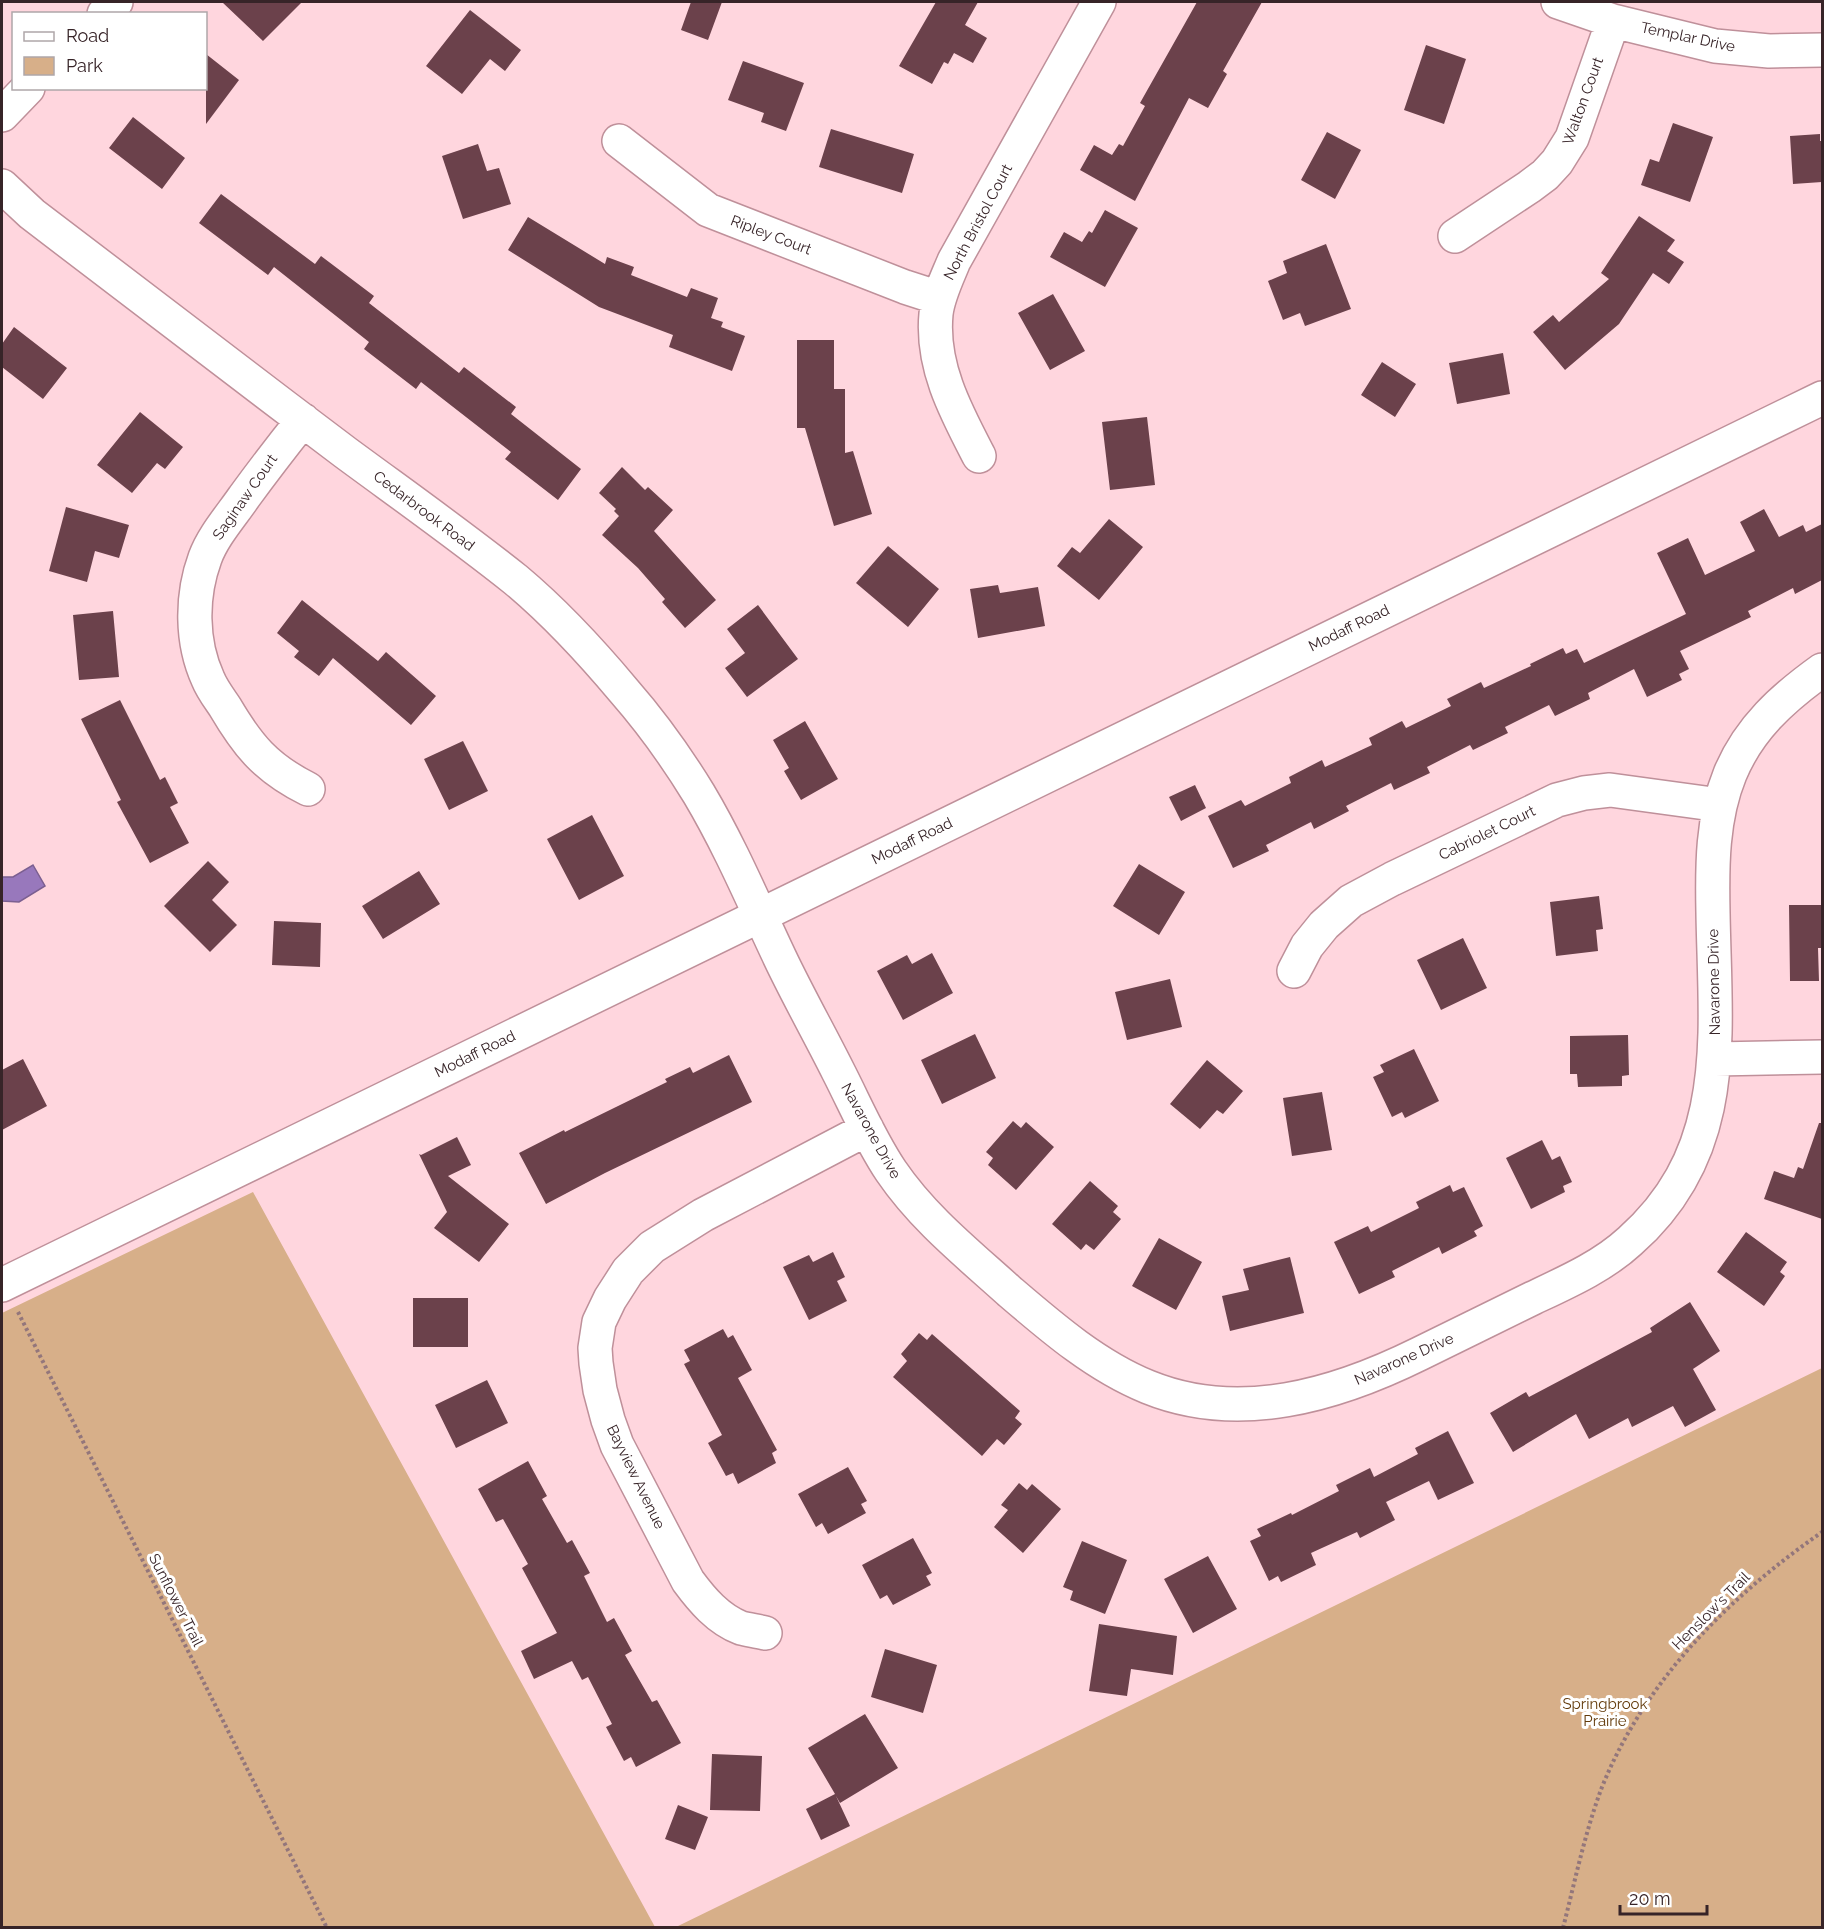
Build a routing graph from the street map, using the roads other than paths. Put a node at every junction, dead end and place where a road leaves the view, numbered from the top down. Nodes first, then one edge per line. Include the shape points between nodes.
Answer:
1 (1099, 2) edge
2 (1558, 2) edge
3 (1613, 21) junction
4 (1822, 50) edge
5 (26, 90) edge
6 (2, 114) edge
7 (619, 141) dead end
8 (2, 186) edge
9 (1455, 236) dead end
10 (939, 298) junction
11 (1822, 398) edge
12 (303, 420) junction
13 (979, 456) dead end
14 (1822, 670) edge
15 (308, 789) dead end
16 (1720, 805) junction
17 (761, 915) junction
18 (1294, 971) dead end
19 (1822, 1057) edge
20 (1715, 1059) junction
21 (867, 1129) junction
22 (3, 1284) edge
23 (765, 1633) dead end

1 - 10 street, North Bristol Court via 954,261
2 - 3 street, Templar Drive
3 - 4 street, Templar Drive via 1715,45 1769,51
3 - 9 street, Walton Court via 1572,138 1557,162 1530,187
5 - 6 street
7 - 10 street, Ripley Court via 708,210
8 - 12 street, Cedarbrook Road via 32,214
10 - 13 street, North Bristol Court via 936,343 942,375 956,413
11 - 17 street, Modaff Road
12 - 15 street, Saginaw Court via 216,537 205,558 195,611 195,637 208,680 244,738 267,764
12 - 17 street, Cedarbrook Road via 519,583 593,655 631,698 701,797
14 - 16 street, Navarone Drive via 1765,718 1731,771
16 - 18 street, Cabriolet Court via 1610,790 1557,800 1352,901 1324,925
16 - 20 street, Navarone Drive via 1712,865
17 - 21 street, Navarone Drive
17 - 22 street, Modaff Road
19 - 20 street
20 - 21 street, Navarone Drive via 1711,1095 1696,1149 1669,1199 1635,1238 1609,1258 1554,1288 1383,1371 1334,1390 1276,1401 1210,1403 1178,1397 1147,1387 1082,1350 938,1228 888,1166
21 - 23 street, Bayview Avenue via 703,1215 652,1247 628,1271 599,1322 596,1363 608,1420 617,1445 683,1570 703,1601 720,1616 741,1628

